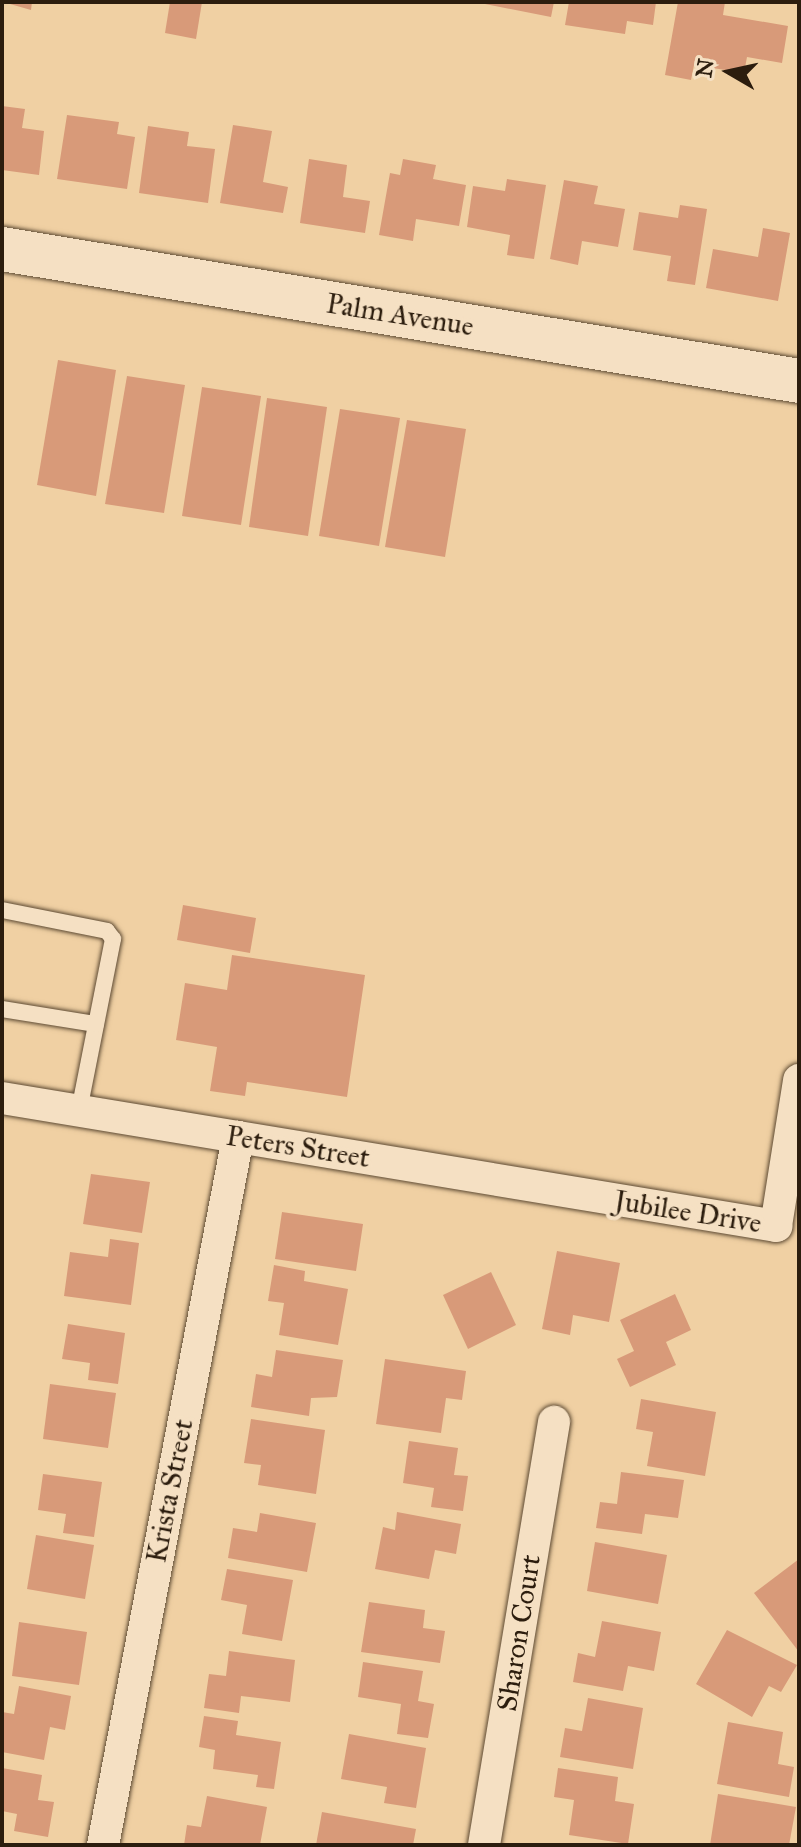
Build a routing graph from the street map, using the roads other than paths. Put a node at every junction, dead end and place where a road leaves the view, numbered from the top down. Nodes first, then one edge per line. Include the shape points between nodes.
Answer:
1 (2, 249) edge
2 (799, 381) edge
3 (2, 910) edge
4 (2, 1009) edge
5 (96, 1024) junction
6 (799, 1080) edge
7 (2, 1098) edge
8 (79, 1111) junction
9 (238, 1137) junction
10 (595, 1197) joint
11 (554, 1422) dead end
12 (103, 1845) edge
13 (484, 1845) edge

1 - 2 main road, Palm Avenue
3 - 5 lane via 107,931 113,939
4 - 5 lane
5 - 8 lane
6 - 10 street, Jubilee Drive via 776,1226
7 - 8 street, Peters Street
8 - 9 street, Peters Street
9 - 10 street, Peters Street
9 - 12 street, Krista Street
11 - 13 street, Sharon Court

